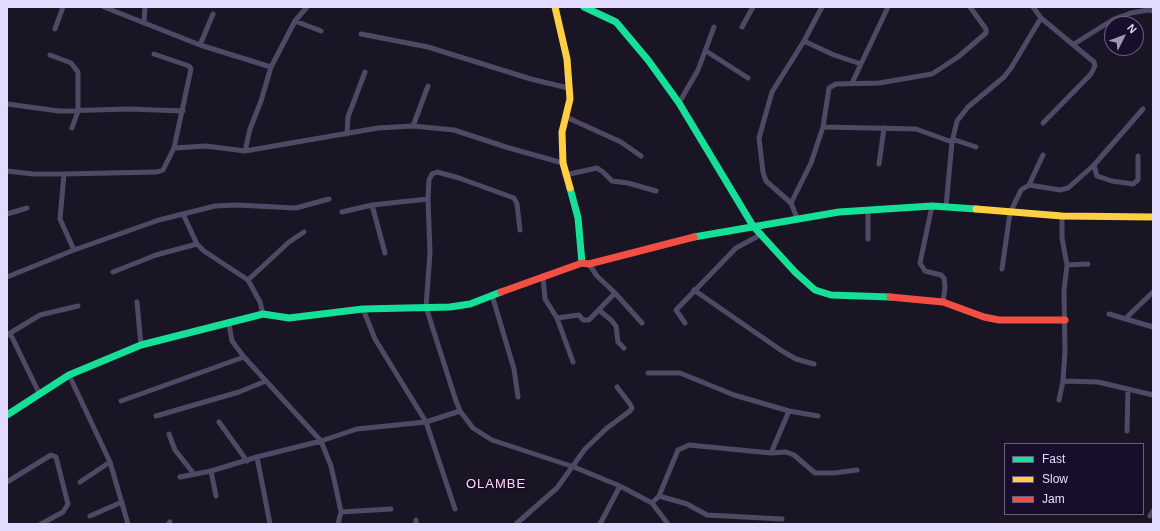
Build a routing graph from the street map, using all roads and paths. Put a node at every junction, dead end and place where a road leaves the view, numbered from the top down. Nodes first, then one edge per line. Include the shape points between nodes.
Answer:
1 (64, 7) edge
2 (104, 7) edge
3 (146, 7) edge
4 (306, 7) edge
5 (555, 7) edge
6 (584, 7) edge
7 (753, 7) edge
8 (822, 7) edge
9 (888, 7) edge
10 (970, 7) edge
11 (1033, 7) edge
12 (1153, 11) edge
13 (213, 14) dead end
14 (1041, 18) junction
15 (295, 21) junction
16 (144, 23) junction
17 (742, 26) dead end
18 (714, 27) dead end
19 (55, 29) dead end
20 (321, 31) dead end
21 (361, 34) dead end
22 (804, 41) junction
23 (1074, 44) junction
24 (200, 45) junction
25 (706, 51) junction
26 (154, 54) dead end
27 (50, 55) dead end
28 (861, 64) junction
29 (271, 67) junction
30 (364, 72) dead end
31 (748, 78) dead end
32 (852, 84) junction
33 (428, 86) dead end
34 (568, 88) junction
35 (679, 103) junction
36 (7, 104) edge
37 (1143, 109) dead end
38 (78, 111) junction
39 (183, 111) junction
40 (566, 117) junction
41 (1043, 123) dead end
42 (413, 126) junction
43 (823, 127) junction
44 (72, 128) dead end
45 (884, 128) junction
46 (347, 134) junction
47 (952, 142) junction
48 (976, 147) dead end
49 (174, 148) junction
50 (245, 151) junction
51 (641, 156) dead end
52 (1043, 156) dead end
53 (1138, 156) dead end
54 (563, 163) junction
55 (879, 164) dead end
56 (1094, 165) junction
57 (7, 171) edge
58 (64, 174) junction
59 (565, 175) junction
60 (1029, 185) junction
61 (656, 191) dead end
62 (329, 199) dead end
63 (428, 200) junction
64 (791, 204) junction
65 (372, 205) junction
66 (932, 206) junction
67 (946, 207) junction
68 (27, 208) dead end
69 (868, 211) junction
70 (342, 212) dead end
71 (1010, 213) junction
72 (7, 214) edge
73 (183, 214) junction
74 (1062, 216) junction
75 (1153, 217) edge
76 (797, 218) junction
77 (753, 226) junction
78 (520, 230) dead end
79 (304, 232) dead end
80 (762, 234) junction
81 (868, 239) dead end
82 (197, 244) junction
83 (74, 250) junction
84 (385, 254) dead end
85 (586, 264) junction
86 (1088, 264) dead end
87 (1068, 265) junction
88 (1002, 269) dead end
89 (113, 272) dead end
90 (543, 276) junction
91 (7, 277) edge
92 (248, 280) junction
93 (694, 290) junction
94 (1153, 292) edge
95 (616, 293) junction
96 (492, 295) junction
97 (137, 302) dead end
98 (943, 302) junction
99 (78, 306) dead end
100 (426, 307) junction
101 (364, 309) junction
102 (600, 311) junction
103 (263, 314) junction
104 (1109, 314) dead end
105 (557, 318) junction
106 (1126, 318) junction
107 (1065, 320) junction
108 (642, 323) dead end
109 (685, 323) dead end
110 (229, 324) junction
111 (1153, 327) edge
112 (8, 334) edge
113 (141, 345) junction
114 (624, 348) dead end
115 (244, 357) junction
116 (573, 362) dead end
117 (814, 364) dead end
118 (648, 373) dead end
119 (69, 376) junction
120 (266, 381) junction
121 (1063, 382) junction
122 (617, 387) dead end
123 (1128, 389) junction
124 (39, 393) junction
125 (1153, 395) edge
126 (518, 397) dead end
127 (1059, 400) dead end
128 (121, 401) dead end
129 (460, 411) junction
130 (789, 411) junction
131 (7, 415) edge
132 (156, 416) dead end
133 (818, 416) dead end
134 (219, 422) dead end
135 (426, 422) junction
136 (1126, 431) dead end
137 (169, 434) dead end
138 (321, 441) junction
139 (771, 453) junction
140 (257, 457) junction
141 (247, 461) junction
142 (110, 462) junction
143 (574, 467) junction
144 (857, 470) dead end
145 (212, 471) junction
146 (194, 474) junction
147 (180, 477) dead end
148 (7, 482) edge
149 (80, 482) dead end
150 (620, 486) junction
151 (216, 496) dead end
152 (659, 496) junction
153 (122, 502) junction
154 (652, 503) junction
155 (391, 509) dead end
156 (454, 509) dead end
157 (1153, 511) edge
158 (341, 512) junction
159 (90, 516) dead end
160 (1150, 516) dead end
161 (782, 519) dead end
162 (41, 524) edge
163 (128, 524) edge
164 (270, 524) edge
165 (338, 524) edge
166 (516, 524) edge
167 (600, 524) edge
168 (668, 524) edge

1 - 19 street
2 - 16 street
3 - 16 street
4 - 15 street
5 - 34 street via 567,59
6 - 35 street via 616,22
7 - 17 street
8 - 22 street
9 - 28 street
10 - 32 street via 986,29 986,33 937,71 925,76
11 - 14 street
12 - 23 street via 1131,13 1114,19
13 - 24 street
14 - 23 street
14 - 47 street via 1008,72 959,116
15 - 20 street
15 - 29 street
16 - 24 street
18 - 25 street
21 - 34 street via 441,51
22 - 28 street via 834,56
22 - 64 street via 772,92 759,138 766,181
23 - 41 street via 1094,62 1095,70
24 - 29 street
25 - 31 street
25 - 35 street
26 - 39 street via 189,66 191,69
27 - 38 street via 71,63 78,72
28 - 32 street
29 - 50 street
30 - 46 street via 348,117
32 - 43 street via 836,84 830,88
33 - 42 street
34 - 40 street via 570,100
35 - 77 street
36 - 38 street
37 - 56 street
38 - 39 street
38 - 44 street
39 - 49 street
40 - 51 street via 621,142
40 - 54 street via 562,132
42 - 46 street via 378,128
42 - 54 street via 454,130
43 - 45 street
43 - 64 street via 811,162
45 - 47 street via 916,129
45 - 55 street
46 - 50 street
47 - 48 street via 955,140
47 - 67 street
49 - 50 street via 206,146
49 - 58 street via 163,170 158,172
52 - 60 street
53 - 56 street via 1138,180 1133,184 1097,176
54 - 59 street
56 - 60 street via 1064,190
57 - 58 street
58 - 83 street via 60,219
59 - 61 street via 597,168 612,181
59 - 85 street via 578,218
60 - 71 street via 1021,190
62 - 73 street via 296,208 222,206
63 - 65 street
63 - 78 street via 429,180 432,174 437,172 459,178 514,198
63 - 100 street via 430,253
64 - 76 street
65 - 70 street
65 - 84 street
66 - 67 street
66 - 69 street
66 - 98 street via 920,263 925,271 944,278
67 - 71 street
68 - 72 street
69 - 76 street
69 - 81 street
71 - 74 street
71 - 88 street
73 - 82 street
73 - 83 street via 133,228
74 - 75 street
74 - 87 street via 1062,238
76 - 77 street
77 - 80 street
77 - 85 street via 653,246
79 - 92 street via 289,242
80 - 93 street via 736,248
80 - 98 street via 795,272 823,294 871,295
82 - 89 street via 156,255
82 - 92 street
83 - 91 street
85 - 90 street
85 - 95 street
86 - 87 street
87 - 107 street via 1064,291
90 - 96 street
90 - 105 street via 545,300
92 - 103 street via 260,302
93 - 109 street via 676,310
93 - 117 street via 782,351 796,359
94 - 106 street
95 - 102 street
95 - 108 street
96 - 100 street via 470,304
96 - 126 street via 514,368
97 - 113 street
98 - 107 street via 999,320
99 - 112 street via 40,315
100 - 101 street
100 - 129 street
101 - 103 street via 289,318
101 - 135 street via 375,339
102 - 105 street via 589,320 583,320 579,315
102 - 114 street via 616,326 618,342
103 - 110 street
104 - 106 street
105 - 116 street
106 - 111 street
107 - 121 street
110 - 113 street
110 - 115 street via 232,341
112 - 124 street
113 - 119 street
115 - 120 street
115 - 128 street
118 - 130 street via 680,373 734,395
119 - 124 street
119 - 142 street
120 - 132 street via 239,392
120 - 138 street
121 - 123 street via 1098,382
121 - 127 street
122 - 143 street via 632,408 585,449
123 - 125 street
123 - 136 street
124 - 131 street
129 - 135 street
129 - 143 street via 473,428 492,440
130 - 133 street
130 - 139 street
134 - 141 street
135 - 138 street via 357,428
135 - 156 street
137 - 146 street via 175,450
138 - 140 street
138 - 158 street via 331,466
139 - 144 street via 786,452 794,455 815,473
139 - 152 street via 684,446 678,450
140 - 141 street
140 - 164 street
141 - 145 street
142 - 149 street
142 - 153 street
143 - 150 street
143 - 166 street via 557,488
145 - 146 street
145 - 151 street
146 - 147 street
148 - 162 street via 51,455 56,457 68,504 63,512
150 - 154 street
150 - 167 street
152 - 154 street
152 - 161 street via 687,504 707,515
153 - 159 street
153 - 163 street
154 - 168 street
155 - 158 street
157 - 160 street
158 - 165 street

